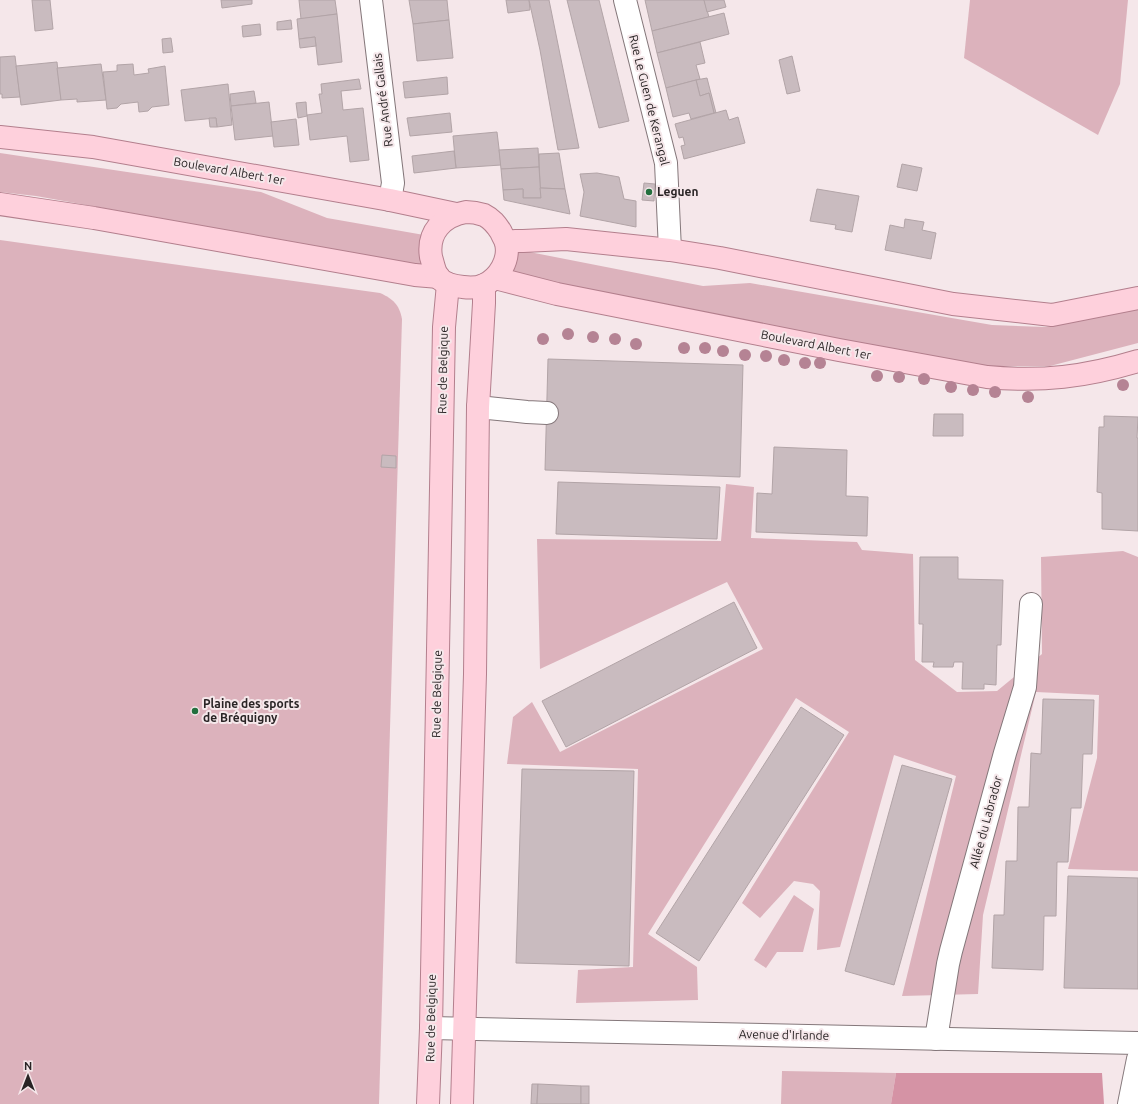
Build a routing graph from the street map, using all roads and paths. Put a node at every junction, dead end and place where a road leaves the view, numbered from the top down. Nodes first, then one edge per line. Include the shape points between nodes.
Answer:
1 (371, 0) edge
2 (625, 0) edge
3 (0, 137) edge
4 (390, 200) junction
5 (0, 204) edge
6 (456, 214) junction
7 (506, 242) junction
8 (670, 250) junction
9 (443, 281) junction
10 (489, 282) junction
11 (1138, 298) edge
12 (1138, 361) edge
13 (478, 407) junction
14 (547, 413) dead end
15 (1031, 604) dead end
16 (431, 1028) junction
17 (465, 1029) junction
18 (936, 1039) junction
19 (1138, 1044) edge
20 (1138, 1060) edge
21 (428, 1104) edge
22 (462, 1104) edge
23 (1129, 1104) edge

1 - 4 street, Rue André Gallais via 393,183
2 - 8 street, Rue Le Guen de Kerangal via 666,163
3 - 4 main road, Boulevard Albert 1er via 93,147
4 - 6 main road, Boulevard Albert 1er
5 - 9 main road, Boulevard Albert 1er via 94,218
6 - 7 main road, Boulevard Albert 1er via 466,212 485,215 495,222
6 - 9 main road via 446,219 432,238 430,250 434,270
7 - 8 main road via 566,239
7 - 10 main road via 507,255 503,268
8 - 11 main road via 953,304 1052,315
9 - 10 main road, Boulevard Albert 1er via 458,287 471,288
9 - 16 main road, Rue de Belgique
10 - 12 main road, Boulevard Albert 1er via 987,377 1056,378 1096,373
10 - 13 main road via 484,303
13 - 14 street
13 - 17 main road via 475,674
15 - 18 street, Allée du Labrador via 1025,687 950,951
16 - 17 street, Avenue d'Irlande
16 - 21 main road, Rue de Belgique
17 - 18 street, Avenue d'Irlande
17 - 22 main road
18 - 19 street, Avenue d'Irlande
20 - 23 street

